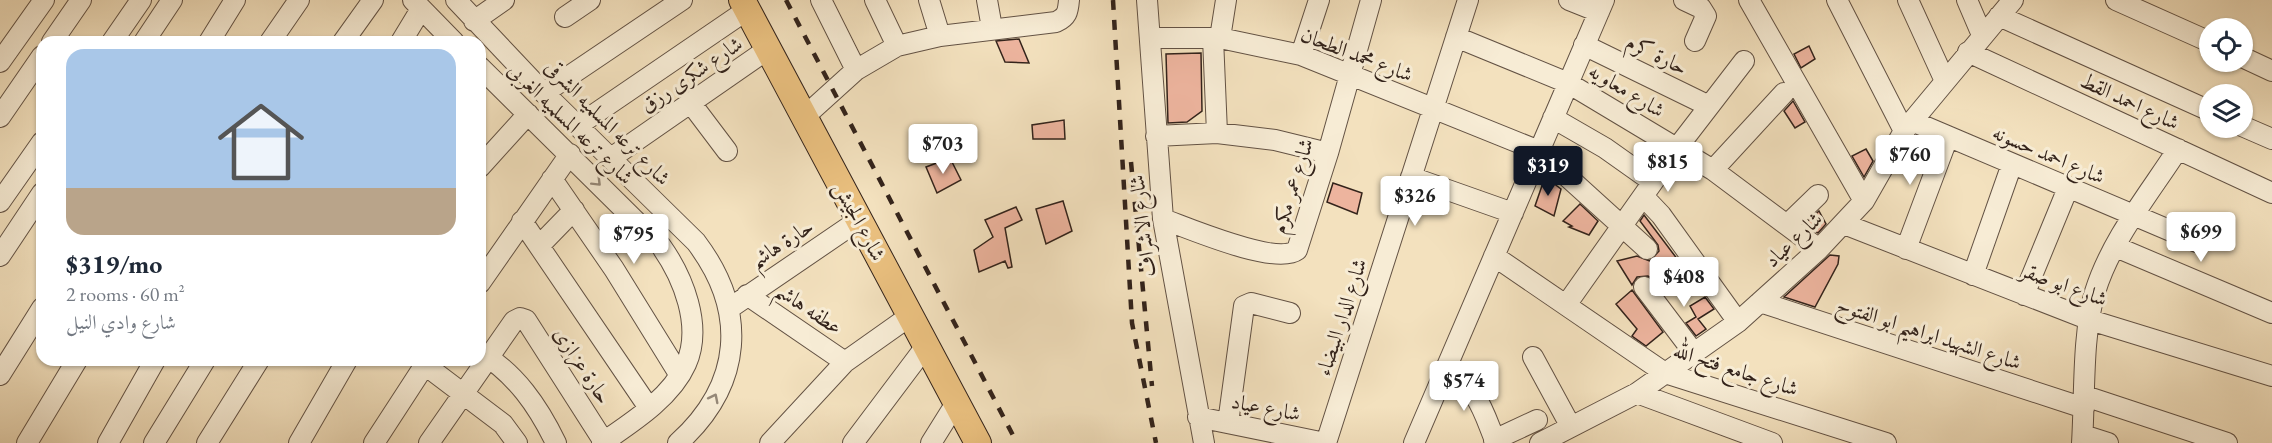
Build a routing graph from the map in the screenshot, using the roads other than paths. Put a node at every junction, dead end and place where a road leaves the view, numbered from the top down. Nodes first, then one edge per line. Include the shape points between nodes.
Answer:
1 (44, 0) edge
2 (81, 0) edge
3 (141, 0) edge
4 (172, 0) edge
5 (235, 0) edge
6 (299, 0) edge
7 (456, 0) edge
8 (504, 0) edge
9 (590, 0) edge
10 (682, 0) edge
11 (821, 0) edge
12 (875, 0) edge
13 (929, 0) edge
14 (987, 0) edge
15 (1069, 0) edge
16 (1148, 0) edge
17 (1226, 0) edge
18 (1319, 0) edge
19 (1371, 0) edge
20 (1468, 0) edge
21 (1569, 0) edge
22 (1684, 0) edge
23 (1749, 0) edge
24 (1838, 0) edge
25 (1908, 0) edge
26 (1967, 0) edge
27 (2013, 0) edge
28 (2116, 0) edge
29 (369, 2) edge
30 (417, 5) edge
31 (745, 5) edge
32 (1602, 6) edge
33 (1999, 16) junction
34 (565, 17) dead end
35 (474, 21) junction
36 (992, 28) junction
37 (1982, 35) junction
38 (56, 36) edge
39 (116, 36) edge
40 (148, 36) edge
41 (213, 36) edge
42 (274, 36) edge
43 (347, 36) edge
44 (404, 36) edge
45 (448, 36) edge
46 (940, 36) junction
47 (1456, 37) junction
48 (2199, 37) edge
49 (1150, 38) junction
50 (1217, 38) junction
51 (1695, 41) dead end
52 (1584, 45) junction
53 (897, 46) junction
54 (768, 49) junction
55 (1968, 52) junction
56 (1301, 55) junction
57 (1744, 61) dead end
58 (0, 62) edge
59 (2253, 62) edge
60 (36, 65) edge
61 (856, 70) junction
62 (2272, 71) edge
63 (486, 74) edge
64 (1349, 75) junction
65 (1945, 81) junction
66 (1568, 82) junction
67 (544, 93) junction
68 (1784, 93) dead end
69 (690, 102) junction
70 (1709, 106) junction
71 (2199, 106) edge
72 (1433, 110) junction
73 (528, 114) junction
74 (0, 117) edge
75 (804, 117) junction
76 (1553, 118) junction
77 (577, 126) junction
78 (1908, 126) junction
79 (2253, 131) edge
80 (1217, 133) junction
81 (1156, 136) junction
82 (1948, 137) junction
83 (2272, 139) edge
84 (1677, 148) junction
85 (2178, 149) junction
86 (36, 151) edge
87 (727, 151) dead end
88 (1539, 151) junction
89 (1328, 153) junction
90 (570, 154) junction
91 (611, 158) junction
92 (486, 160) edge
93 (2012, 164) junction
94 (1713, 170) junction
95 (1411, 177) junction
96 (552, 179) junction
97 (2068, 188) junction
98 (1648, 189) junction
99 (2272, 193) edge
100 (1818, 195) dead end
101 (1864, 201) junction
102 (0, 202) edge
103 (36, 202) edge
104 (574, 210) junction
105 (1513, 213) junction
106 (2135, 216) junction
107 (1163, 219) junction
108 (859, 220) junction
109 (522, 221) junction
110 (1844, 224) junction
111 (1787, 225) junction
112 (1622, 226) junction
113 (2197, 242) dead end
114 (539, 246) junction
115 (2116, 247) junction
116 (1647, 249) dead end
117 (1819, 249) junction
118 (1906, 249) junction
119 (0, 255) edge
120 (1494, 256) junction
121 (486, 274) edge
122 (1973, 275) junction
123 (1644, 287) dead end
124 (747, 295) junction
125 (2024, 295) junction
126 (1760, 302) junction
127 (1566, 305) junction
128 (730, 308) junction
129 (1290, 313) dead end
130 (2272, 313) edge
131 (910, 316) junction
132 (36, 318) edge
133 (2090, 321) junction
134 (1738, 322) junction
135 (926, 346) junction
136 (486, 352) edge
137 (1694, 353) junction
138 (486, 356) edge
139 (1533, 357) dead end
140 (845, 362) junction
141 (73, 366) edge
142 (153, 366) edge
143 (201, 366) edge
144 (255, 366) edge
145 (344, 366) edge
146 (424, 366) edge
147 (431, 366) edge
148 (477, 366) edge
149 (1445, 369) junction
150 (1665, 373) junction
151 (679, 374) junction
152 (0, 375) edge
153 (2272, 376) edge
154 (1636, 393) junction
155 (462, 394) junction
156 (956, 402) junction
157 (2085, 402) junction
158 (649, 408) junction
159 (1198, 417) junction
160 (1537, 420) dead end
161 (1228, 423) junction
162 (1571, 427) junction
163 (1859, 439) edge
164 (2082, 439) edge
165 (1495, 441) edge
166 (603, 442) edge
167 (27, 443) edge
168 (108, 443) edge
169 (154, 443) edge
170 (207, 443) edge
171 (299, 443) edge
172 (374, 443) edge
173 (429, 443) edge
174 (517, 443) edge
175 (556, 443) edge
176 (678, 443) edge
177 (770, 443) edge
178 (853, 443) edge
179 (932, 443) edge
180 (978, 443) edge
181 (1204, 443) edge
182 (1325, 443) edge
183 (1414, 443) edge
184 (1540, 443) edge
185 (1772, 443) edge
186 (1886, 443) edge
187 (2108, 443) edge
188 (2227, 443) edge

1 - 58 street
2 - 38 street
3 - 39 street
4 - 40 street
5 - 41 street
6 - 42 street
7 - 35 street, شارع ترعه المسلميه الشرقى
8 - 35 street
9 - 34 street
10 - 67 street
11 - 61 street
12 - 53 street
13 - 46 street
14 - 36 street
15 - 36 street via 1067,13 1056,22
16 - 49 street, شارع الاشراف
17 - 50 street
18 - 56 street
19 - 64 street, شارع عمر مكرم
20 - 47 street, شارع الدار البيضاء
21 - 32 street
22 - 51 street via 1701,8 1706,16
23 - 101 street
24 - 78 street
25 - 65 street
26 - 37 street
27 - 33 street, شارع عياد
28 - 48 street
29 - 43 street
30 - 44 street
30 - 45 street
31 - 54 main road, شارع الجيش
31 - 77 street
32 - 52 street
33 - 37 street, شارع عياد
33 - 71 street
35 - 67 street, شارع ترعه المسلميه الشرقى
36 - 46 street
37 - 55 street, شارع عياد
46 - 53 street
47 - 66 street, شارع معاويه
47 - 72 street, شارع الدار البيضاء
49 - 50 street, شارع محمد الطحان
49 - 81 street, شارع الاشراف
50 - 56 street, شارع محمد الطحان
50 - 80 street
52 - 66 street
52 - 70 street, حارة كرم
53 - 61 street
54 - 69 street, شارع شكرى رزق
54 - 75 main road, شارع الجيش
55 - 65 street, شارع عياد
55 - 85 street, شارع احمد القط
56 - 64 street, شارع محمد الطحان
57 - 70 street
59 - 62 street
60 - 74 street
61 - 75 street
63 - 73 street, شارع ترعه المسلميه الغربى
64 - 72 street, شارع محمد الطحان
64 - 89 street, شارع عمر مكرم
65 - 78 street, شارع عياد
66 - 76 street
66 - 84 street, شارع معاويه
67 - 77 street, شارع ترعه المسلميه الشرقى
68 - 94 street
69 - 87 street
69 - 91 street, شارع شكرى رزق
70 - 84 street
72 - 88 street, شارع محمد الطحان
72 - 95 street, شارع الدار البيضاء
73 - 90 street, شارع ترعه المسلميه الغربى
73 - 92 street
75 - 108 main road, شارع الجيش
76 - 88 street
76 - 98 street via 1605,148
77 - 91 street, شارع ترعه المسلميه الشرقى
78 - 82 street, شارع احمد حسونه
78 - 101 street, شارع عياد
79 - 83 street
80 - 81 street
80 - 89 street via 1275,140
81 - 107 street, شارع الاشراف
82 - 93 street, شارع احمد حسونه
82 - 118 street
84 - 94 street, شارع معاويه
84 - 98 street
85 - 99 street, شارع احمد القط
85 - 106 street
86 - 102 street
88 - 105 street
88 - 112 street
89 - 107 street, شارع عمر مكرم via 1300,244 1293,253 1262,252
90 - 96 street
90 -> 151 street, شارع ترعه المسلميه الغربى via 661,246 679,275 691,328 686,364
91 - 128 street, شارع ترعه المسلميه الشرقى via 696,242 711,262
93 - 97 street, شارع احمد حسونه
93 - 122 street
94 - 111 street, شارع معاويه
95 - 105 street
95 - 182 street, شارع الدار البيضاء
96 - 104 street
96 - 109 street
97 - 106 street, شارع احمد حسونه
97 - 125 street
98 - 112 street
98 - 134 street via 1661,215
100 - 111 street
101 - 110 street, شارع عياد
103 - 119 street
104 - 114 street
104 - 151 street
105 - 120 street
106 - 113 street, شارع احمد حسونه
106 - 115 street
107 - 159 street, شارع الاشراف
108 - 124 street, حارة هاشم
108 - 131 main road, شارع الجيش
109 - 114 street
109 - 121 street
110 - 117 street, شارع عياد
110 - 118 street, شارع ابو صقر
111 - 117 street, شارع معاويه
112 - 116 street
112 - 127 street
114 - 158 street
115 - 130 street
115 - 133 street via 2095,292
117 - 126 street, شارع عياد
118 - 122 street, شارع ابو صقر
120 - 127 street, شارع جامع فتح الله
120 - 149 street
122 - 125 street, شارع ابو صقر
123 - 137 street
124 - 128 street, حارة هاشم
124 - 140 street, عطفه هاشم
125 - 133 street, شارع ابو صقر
126 - 134 street, شارع عياد
126 - 157 street, شارع الشهيد ابراهيم ابو الفتوح
127 - 150 street, شارع جامع فتح الله
176 -> 128 street, شارع ترعه المسلميه الشرقى via 703,417 724,376 732,342
129 - 161 street via 1251,303 1244,306
131 - 135 main road, شارع الجيش
131 - 140 street
132 - 152 street
133 - 153 street, شارع ابو صقر
133 - 157 street
134 - 137 street, شارع عياد
135 - 156 main road, شارع الجيش
135 - 178 street
136 - 166 street, حارة عزازى via 514,321 526,320
137 - 150 street, شارع عياد
138 - 175 street via 504,369 533,402
139 - 162 street
140 - 177 street
141 - 167 street
142 - 168 street
143 - 169 street
144 - 170 street
145 - 171 street
146 - 172 street
147 - 155 street
148 - 155 street
149 - 165 street via 1472,389
149 - 183 street
150 - 154 street, شارع عياد
150 - 163 street, شارع جامع فتح الله
151 - 158 street, شارع ترعه المسلميه الغربى
154 - 162 street, شارع عياد
154 - 185 street
155 - 173 street
155 - 174 street via 502,424
156 - 179 street
156 - 180 main road, شارع الجيش
157 - 164 street
157 - 188 street, شارع الشهيد ابراهيم ابو الفتوح
158 - 166 street, شارع ترعه المسلميه الغربى
159 - 161 street, شارع عياد
159 - 181 street, شارع الاشراف
160 - 165 street
161 - 182 street, شارع عياد
162 - 184 street, شارع عياد
163 - 186 street, شارع جامع فتح الله
164 - 187 street

